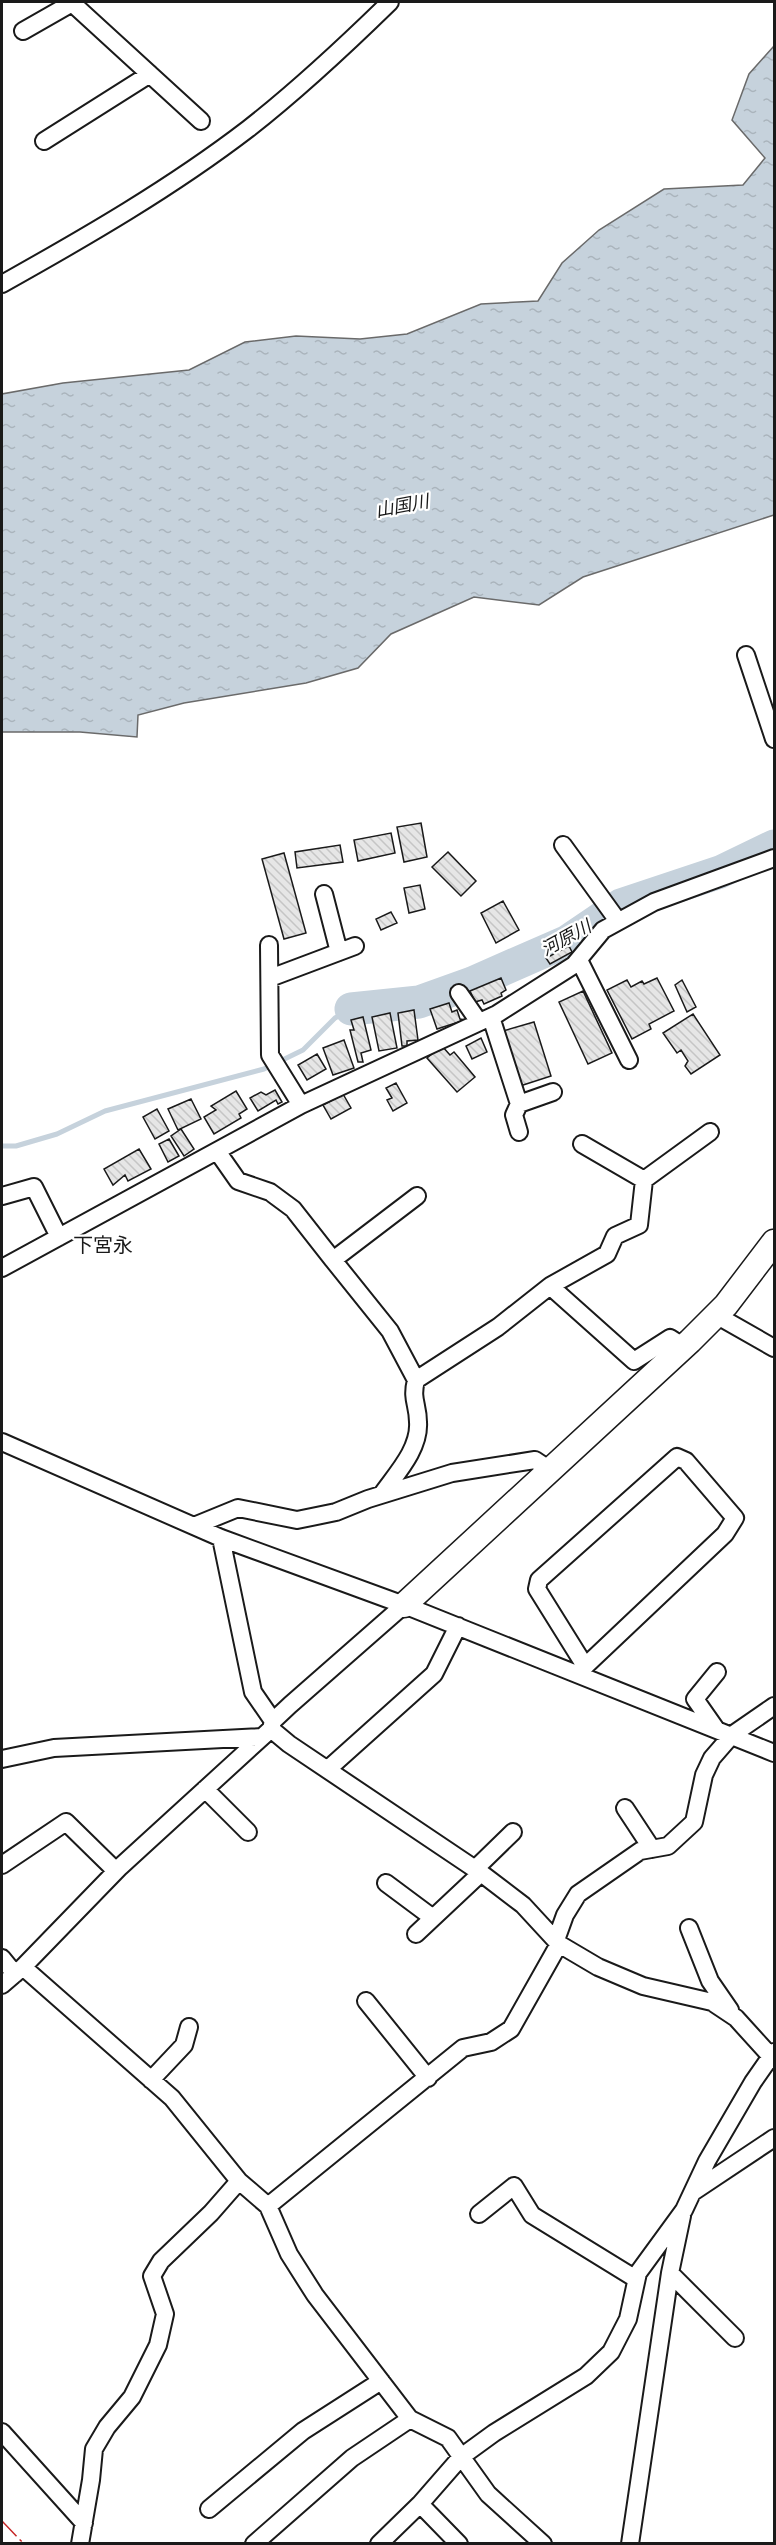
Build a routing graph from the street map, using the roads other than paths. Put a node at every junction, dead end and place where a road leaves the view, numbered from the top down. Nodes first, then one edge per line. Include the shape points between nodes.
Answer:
1 (72, 2) edge
2 (390, 2) edge
3 (23, 31) dead end
4 (150, 74) junction
5 (201, 122) dead end
6 (44, 141) dead end
7 (2, 284) edge
8 (746, 655) dead end
9 (774, 739) edge
10 (562, 845) dead end
11 (774, 858) edge
12 (324, 894) dead end
13 (618, 921) junction
14 (269, 945) dead end
15 (579, 960) junction
16 (270, 978) junction
17 (459, 993) dead end
18 (485, 1020) junction
19 (629, 1060) dead end
20 (553, 1092) dead end
21 (519, 1104) junction
22 (301, 1105) junction
23 (519, 1132) dead end
24 (710, 1132) dead end
25 (582, 1144) dead end
26 (217, 1151) junction
27 (644, 1179) junction
28 (2, 1196) edge
29 (417, 1196) dead end
30 (59, 1237) junction
31 (774, 1242) edge
32 (333, 1260) junction
33 (2, 1268) edge
34 (550, 1286) junction
35 (716, 1315) junction
36 (684, 1347) junction
37 (774, 1348) edge
38 (416, 1380) junction
39 (2, 1442) edge
40 (550, 1470) junction
41 (382, 1494) junction
42 (194, 1526) junction
43 (221, 1538) junction
44 (404, 1605) junction
45 (458, 1626) junction
46 (581, 1670) junction
47 (717, 1672) dead end
48 (774, 1706) edge
49 (269, 1729) junction
50 (716, 1729) junction
51 (732, 1735) junction
52 (774, 1753) edge
53 (2, 1759) edge
54 (328, 1769) junction
55 (205, 1789) junction
56 (625, 1808) dead end
57 (513, 1832) dead end
58 (248, 1833) dead end
59 (651, 1849) junction
60 (2, 1865) edge
61 (116, 1871) junction
62 (478, 1871) junction
63 (386, 1883) dead end
64 (433, 1918) junction
65 (689, 1928) dead end
66 (416, 1934) dead end
67 (558, 1942) junction
68 (2, 1958) edge
69 (19, 1970) junction
70 (2, 1985) edge
71 (366, 2001) dead end
72 (736, 2018) junction
73 (189, 2027) dead end
74 (773, 2056) edge
75 (428, 2078) junction
76 (151, 2080) junction
77 (774, 2138) edge
78 (239, 2181) junction
79 (692, 2193) junction
80 (268, 2206) junction
81 (684, 2210) junction
82 (479, 2214) dead end
83 (670, 2272) junction
84 (636, 2279) junction
85 (735, 2338) dead end
86 (381, 2381) junction
87 (410, 2419) junction
88 (2, 2432) edge
89 (461, 2457) junction
90 (420, 2505) junction
91 (210, 2509) dead end
92 (84, 2523) junction
93 (80, 2544) edge
94 (254, 2544) edge
95 (379, 2544) edge
96 (459, 2544) edge
97 (543, 2544) edge
98 (630, 2544) edge

1 - 3 street
1 - 4 street
2 - 7 street via 239,136 150,196
4 - 5 street
4 - 6 street
8 - 9 street
10 - 13 street
11 - 13 street via 654,902
12 - 16 street via 347,949
13 - 15 street via 603,930
14 - 16 street
15 - 18 street
15 - 19 street
16 - 22 street via 270,1055
17 - 18 street
18 - 21 street
18 - 22 street
20 - 21 street
21 - 23 street via 514,1115
22 - 26 street
24 - 27 street
25 - 27 street
26 - 30 street
26 - 32 street via 238,1181 270,1192 294,1209
27 - 34 street via 639,1226 615,1236 607,1254
28 - 30 street via 34,1187
29 - 32 street
30 - 33 street
31 - 35 street
32 - 38 street via 390,1330
34 - 36 street via 634,1361 670,1338
34 - 38 street via 498,1327
35 - 36 street
35 - 37 street
36 - 40 street
38 - 41 street via 412,1394 417,1439
39 - 42 street
40 - 41 street via 535,1460 452,1473
40 - 44 street
41 - 42 street via 336,1512 297,1520 238,1508
42 - 43 street
43 - 44 street
43 - 49 street via 252,1692
44 - 45 street
44 - 49 street
45 - 46 street
45 - 54 street via 434,1674
46 - 46 street via 725,1534 735,1518 686,1461 677,1457 538,1580 537,1589
46 - 50 street
47 - 50 street via 695,1699
48 - 51 street
49 - 53 street via 54,1748
49 - 54 street
49 - 55 street
50 - 51 street
51 - 52 street
51 - 59 street via 712,1758 704,1775 694,1822 668,1846
54 - 62 street
55 - 58 street
55 - 61 street
56 - 59 street
57 - 62 street
59 - 67 street via 640,1851 578,1894 565,1915
60 - 61 street via 66,1822
61 - 69 street
62 - 64 street
62 - 67 street via 522,1905
63 - 64 street
64 - 66 street
65 - 72 street via 710,1981
67 - 72 street via 598,1967 643,1986 712,2002
67 - 75 street via 511,2029 491,2042 463,2048
68 - 69 street
69 - 70 street
69 - 76 street
71 - 75 street
72 - 74 street
73 - 76 street via 184,2045
74 - 79 street via 741,2102
75 - 80 street
76 - 78 street via 172,2098
77 - 79 street
78 - 80 street
78 - 92 street via 161,2261 152,2276 165,2314 158,2345 132,2397 94,2449
79 - 81 street
80 - 86 street via 289,2254 315,2295
81 - 83 street
81 - 84 street
82 - 84 street via 514,2186 532,2215
83 - 85 street
83 - 98 street
84 - 89 street via 628,2319 611,2352 586,2376
86 - 87 street
86 - 91 street via 303,2431
87 - 89 street via 448,2438
87 - 94 street via 352,2458
88 - 92 street
89 - 90 street
89 - 97 street via 488,2494
90 - 95 street
90 - 96 street
92 - 93 street

